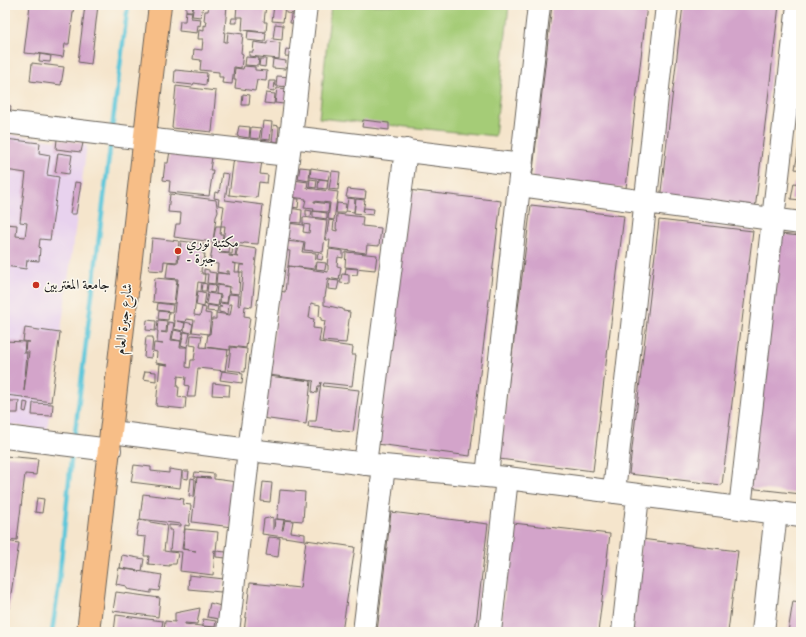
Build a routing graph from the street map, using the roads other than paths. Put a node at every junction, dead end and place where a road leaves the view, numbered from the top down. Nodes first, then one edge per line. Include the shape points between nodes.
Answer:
1 (160, 5) edge
2 (306, 5) edge
3 (539, 5) edge
4 (667, 5) edge
5 (798, 5) edge
6 (5, 122) edge
7 (145, 139) junction
8 (290, 146) junction
9 (406, 150) junction
10 (521, 175) junction
11 (645, 202) junction
12 (773, 219) junction
13 (801, 223) edge
14 (5, 437) edge
15 (111, 441) junction
16 (249, 450) junction
17 (374, 465) junction
18 (497, 478) junction
19 (614, 492) junction
20 (638, 496) junction
21 (740, 508) junction
22 (776, 512) junction
23 (801, 516) edge
24 (88, 632) edge
25 (228, 632) edge
26 (364, 632) edge
27 (490, 632) edge
28 (623, 632) edge
29 (763, 632) edge

1 - 7 main road, شارع جبرة العام
2 - 8 street
3 - 10 street
4 - 11 street
5 - 12 street
6 - 7 street
7 - 8 street
7 - 15 main road, شارع جبرة العام
8 - 9 street
8 - 16 street
9 - 10 street
9 - 17 street
10 - 11 street
10 - 18 street
11 - 12 street
11 - 19 street
12 - 13 street
12 - 21 street
14 - 15 street
15 - 16 street
15 - 24 main road, شارع جبرة العام
16 - 17 street
16 - 25 street
17 - 18 street
17 - 26 street
18 - 19 street
18 - 27 street
19 - 20 street
20 - 21 street
20 - 28 street
21 - 22 street
22 - 23 street
22 - 29 street

